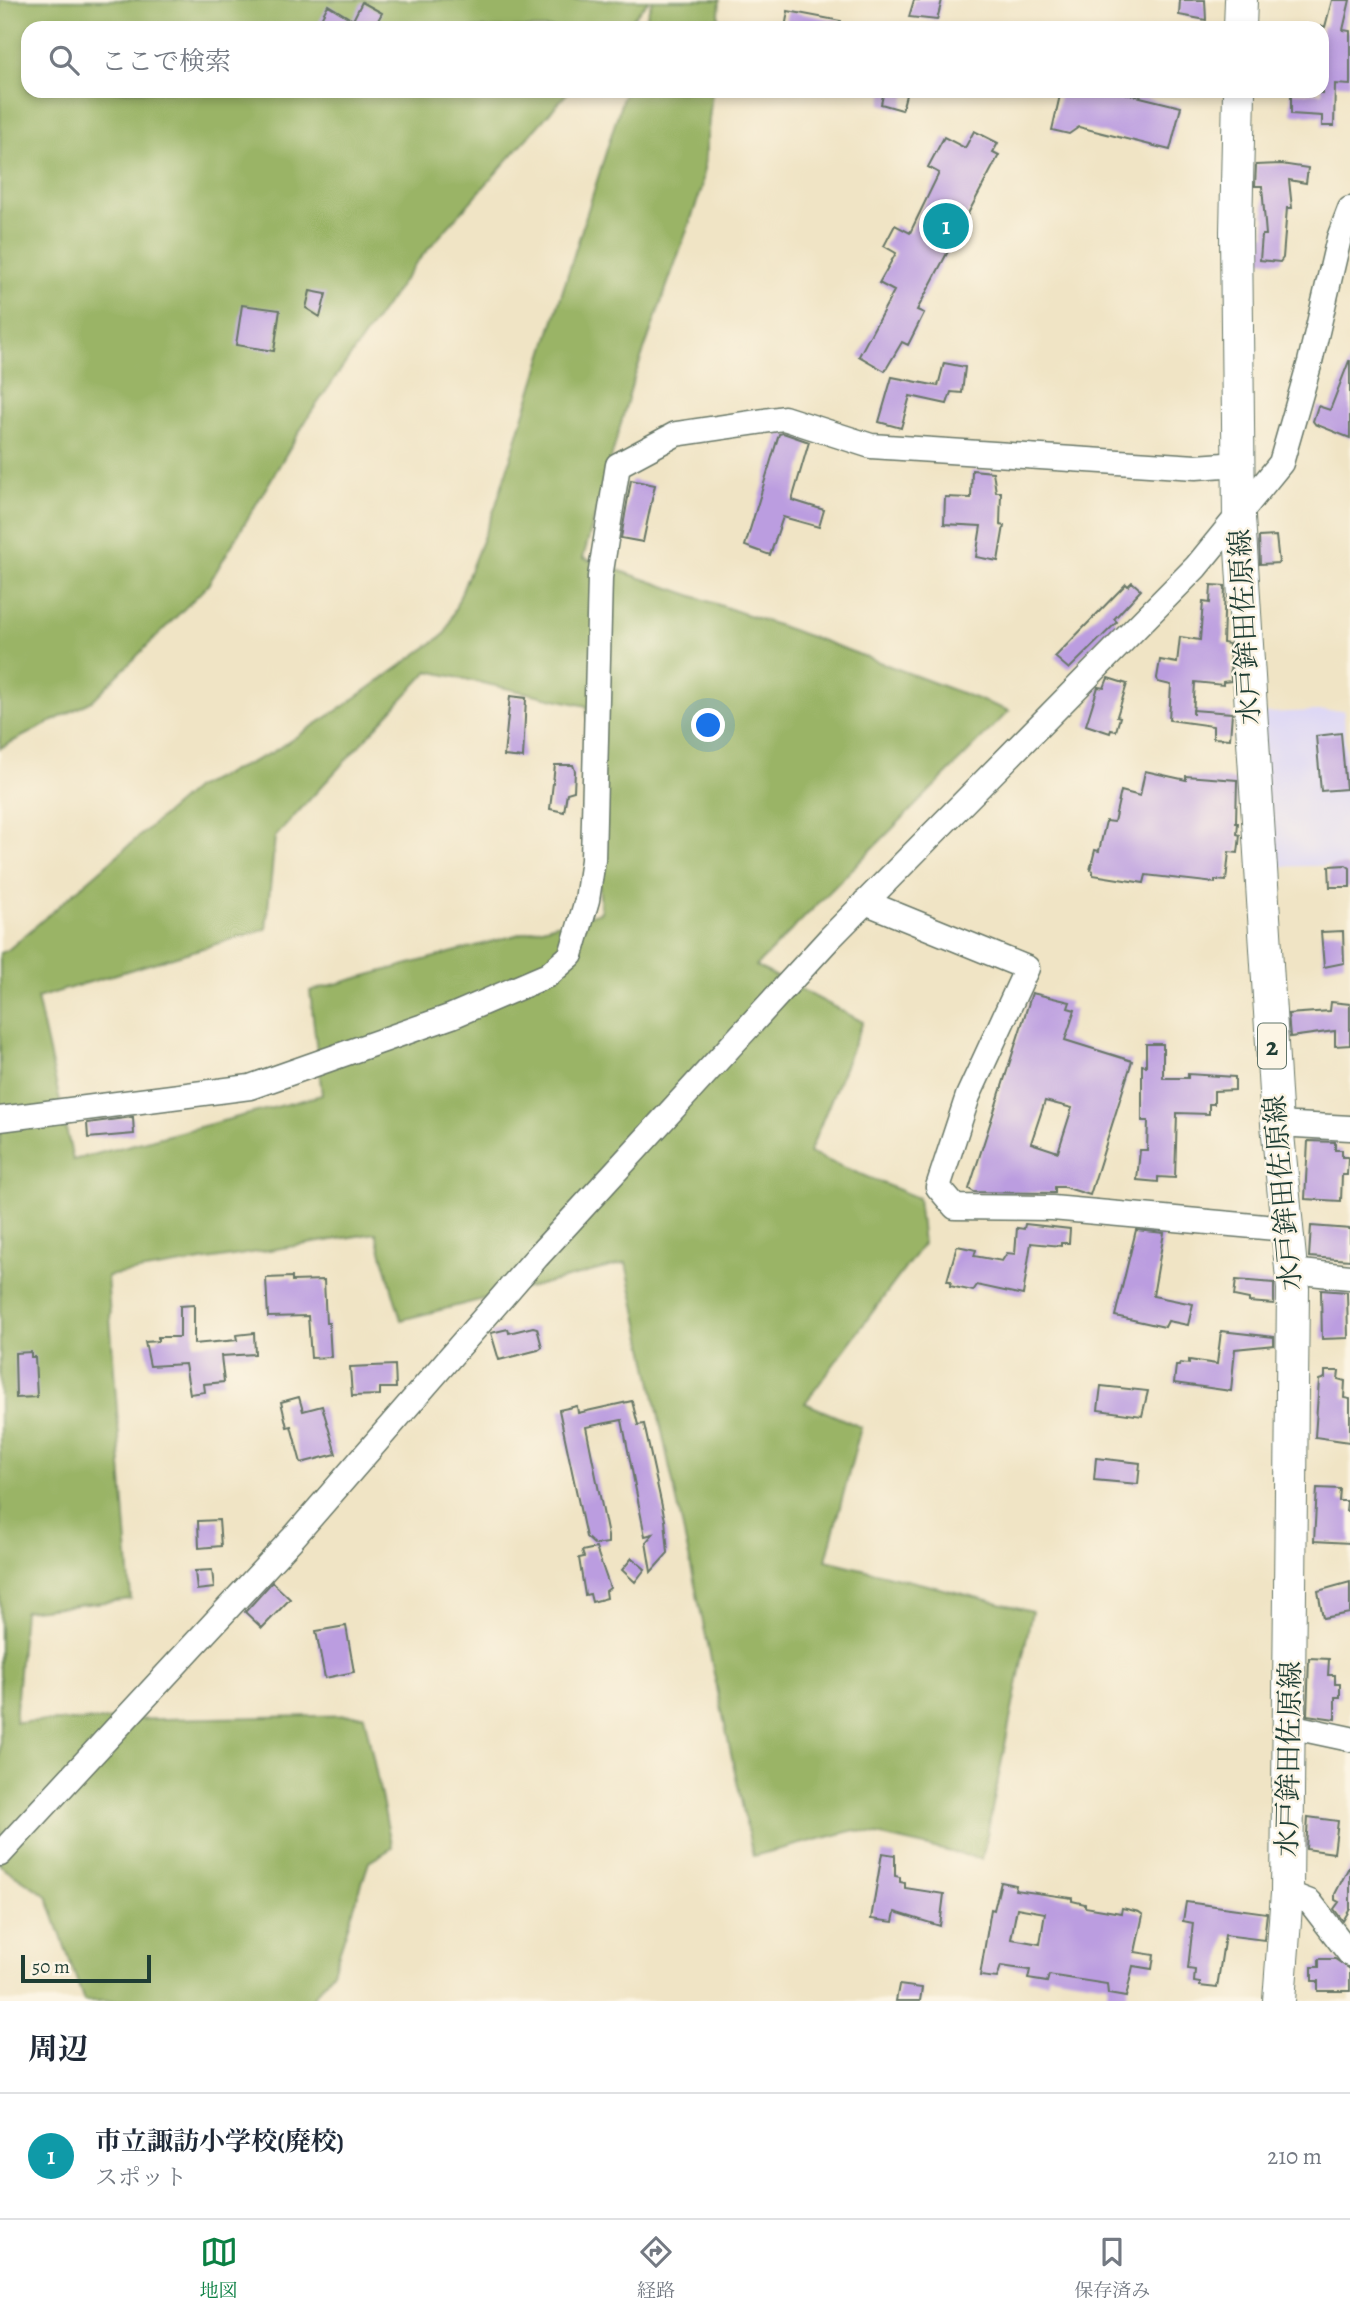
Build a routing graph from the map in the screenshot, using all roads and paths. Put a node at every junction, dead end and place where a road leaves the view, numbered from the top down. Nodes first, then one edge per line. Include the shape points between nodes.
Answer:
1 (1241, 0) edge
2 (1240, 21) edge
3 (1239, 98) edge
4 (1350, 209) edge
5 (1239, 464) junction
6 (1238, 517) junction
7 (865, 902) junction
8 (0, 1119) edge
9 (1277, 1125) junction
10 (1350, 1128) edge
11 (1287, 1229) junction
12 (1291, 1271) junction
13 (1350, 1277) edge
14 (1289, 1726) junction
15 (1350, 1739) edge
16 (0, 1854) edge
17 (1287, 1893) junction
18 (1350, 1954) edge
19 (1279, 2001) edge

1 - 2 main road
3 - 5 main road, 水戸鉾田佐原線 / 2
4 - 6 street via 1281,463
5 - 6 main road, 水戸鉾田佐原線 / 2
5 - 8 street via 1196,467 870,446 784,418 676,434 618,465 600,577 593,860 571,955 548,975 452,1016 250,1087
6 - 7 street via 1196,567
6 - 9 main road, 水戸鉾田佐原線 / 2
7 - 11 street via 1027,968 968,1097 938,1187 955,1208 1052,1208
7 - 16 street via 537,1257 292,1539
9 - 10 street
9 - 11 main road, 水戸鉾田佐原線 / 2
11 - 12 main road, 水戸鉾田佐原線 / 2
12 - 13 street
12 - 14 main road, 水戸鉾田佐原線 / 2
14 - 15 street
14 - 17 main road, 水戸鉾田佐原線 / 2
17 - 18 street via 1310,1902
17 - 19 main road, 水戸鉾田佐原線 / 2

